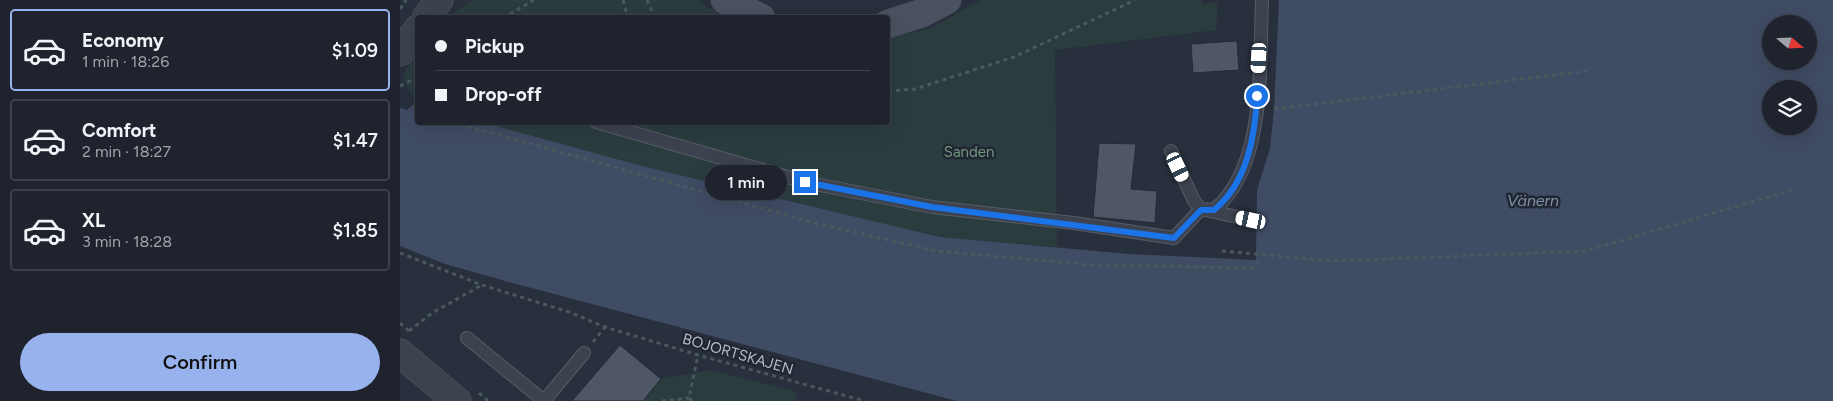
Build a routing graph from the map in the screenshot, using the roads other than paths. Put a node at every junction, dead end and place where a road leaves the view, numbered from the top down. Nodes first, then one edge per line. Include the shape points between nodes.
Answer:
1 (439, 0) edge
2 (725, 0) edge
3 (947, 0) edge
4 (1262, 0) edge
5 (428, 15) edge
6 (755, 15) edge
7 (890, 23) edge
8 (415, 33) edge
9 (400, 52) edge
10 (606, 125) edge
11 (1170, 151) dead end
12 (1201, 210) junction
13 (1251, 220) dead end
14 (467, 338) dead end
15 (400, 352) edge
16 (584, 353) dead end
17 (457, 401) edge
18 (544, 401) edge

1 - 5 street
2 - 6 main road
3 - 7 main road via 922,13
4 - 12 lane via 1254,136 1228,198 1214,210
8 - 9 street
10 - 12 lane via 805,182 932,207 1174,238
11 - 12 lane
12 - 13 lane
14 - 18 lane
15 - 17 street
16 - 18 lane

